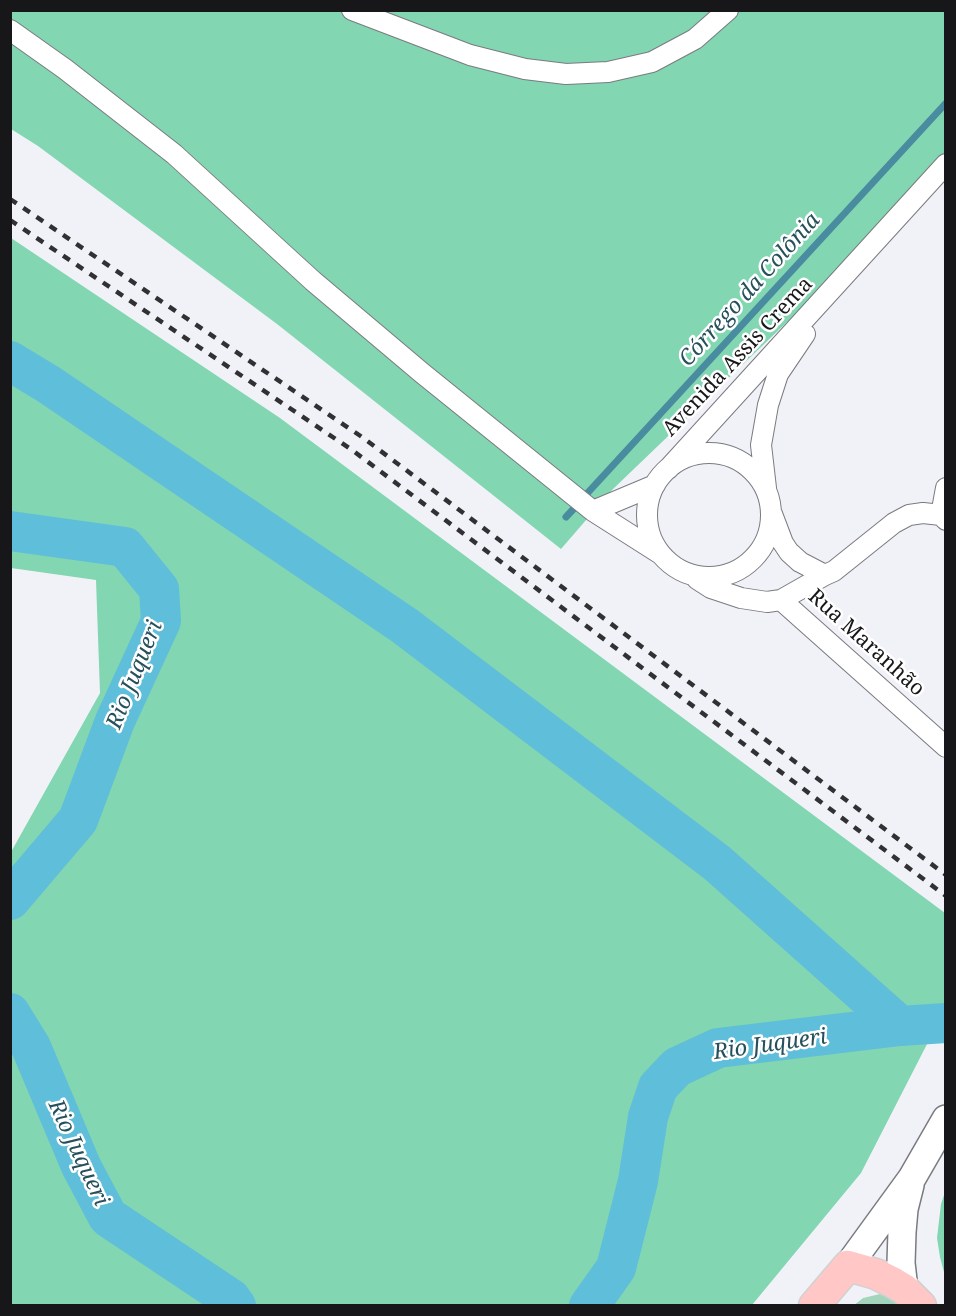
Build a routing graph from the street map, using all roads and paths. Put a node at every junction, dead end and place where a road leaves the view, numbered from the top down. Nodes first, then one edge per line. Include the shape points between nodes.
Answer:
1 (352, 10) edge
2 (728, 10) edge
3 (10, 30) edge
4 (945, 164) edge
5 (843, 278) junction
6 (668, 469) junction
7 (655, 485) junction
8 (945, 488) edge
9 (766, 491) junction
10 (593, 511) junction
11 (771, 511) junction
12 (943, 518) edge
13 (659, 553) junction
14 (689, 574) junction
15 (825, 574) junction
16 (781, 600) junction
17 (945, 747) edge
18 (945, 1119) edge
19 (918, 1169) junction
20 (848, 1266) junction
21 (912, 1298) edge
22 (814, 1305) edge

1 - 2 street via 470,55 525,69 566,74 608,72 652,62 695,39
3 - 10 street via 174,154 379,339
4 - 5 street, Avenida Assis Crema
5 - 6 street, Avenida Assis Crema
5 - 9 street, Avenida Assis Crema via 778,374 761,445
6 - 7 street, Avenida Assis Crema
6 - 9 street, Avenida Assis Crema via 685,458 723,454 741,462
7 - 10 street
7 - 13 street, Avenida Assis Crema via 647,518
8 - 12 street
9 - 11 street, Avenida Assis Crema
10 - 13 street
11 - 14 street, Avenida Assis Crema via 768,535 756,556 736,571 713,578
11 - 15 street via 789,552
12 - 15 street via 916,514 894,523 846,563
13 - 14 street, Avenida Assis Crema
14 - 16 street via 711,588 741,598
15 - 16 street
16 - 17 street, Rua Maranhão
18 - 19 main road
19 - 20 main road
19 - 21 main road via 904,1209 901,1263
20 - 21 main road via 876,1274
20 - 22 main road

